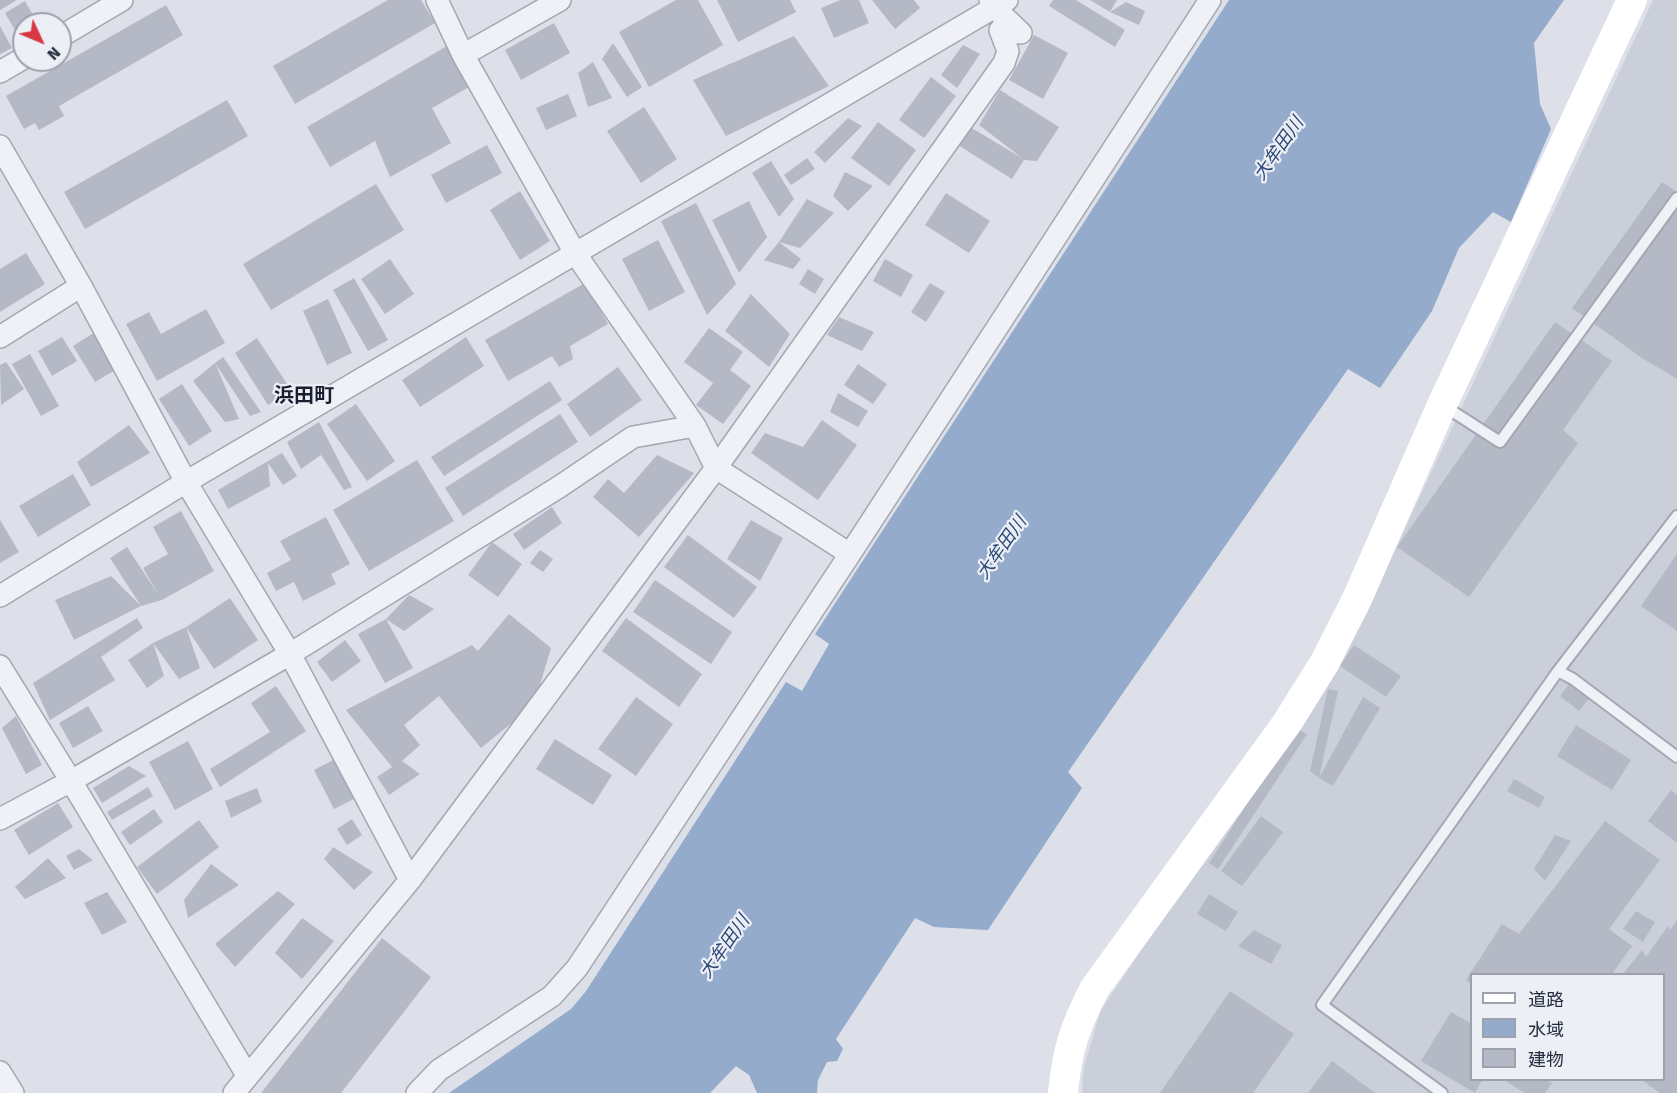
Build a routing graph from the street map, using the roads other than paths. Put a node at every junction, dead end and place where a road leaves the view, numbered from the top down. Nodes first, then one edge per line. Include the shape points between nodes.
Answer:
1 (122, 0) edge
2 (437, 0) edge
3 (560, 0) edge
4 (1210, 0) edge
5 (1632, 0) edge
6 (997, 2) edge
7 (72, 29) edge
8 (463, 55) junction
9 (0, 146) edge
10 (1677, 198) edge
11 (575, 253) junction
12 (81, 286) junction
13 (0, 337) edge
14 (1442, 405) junction
15 (695, 426) junction
16 (716, 468) junction
17 (186, 482) junction
18 (1677, 516) edge
19 (850, 554) junction
20 (0, 596) edge
21 (290, 654) junction
22 (0, 666) edge
23 (1558, 671) junction
24 (1677, 757) edge
25 (71, 781) junction
26 (0, 819) edge
27 (410, 880) junction
28 (0, 1072) edge
29 (247, 1075) junction
30 (13, 1093) edge
31 (234, 1093) edge
32 (417, 1093) edge
33 (1064, 1093) edge
34 (1442, 1093) edge

1 - 7 street
2 - 8 street
3 - 8 street
4 - 19 street
5 - 14 street
6 - 11 street
6 - 16 street via 1021,33 1000,30 1008,51 1004,63
8 - 11 street
9 - 12 street
10 - 14 lane via 1500,442
11 - 15 street
11 - 17 street
12 - 13 street
12 - 17 street
14 - 33 street via 1357,599 1325,662 1287,723 1095,988 1078,1021 1066,1062
15 - 16 street
15 - 21 street via 633,436 559,487
16 - 19 street
16 - 27 street
17 - 20 street
17 - 21 street
18 - 23 lane
19 - 32 street via 577,968 552,996 439,1070
21 - 25 street
21 - 27 street
22 - 25 street
23 - 24 lane
23 - 34 lane via 1322,1005
25 - 26 street
25 - 29 street
27 - 29 street
28 - 30 street
29 - 31 street

